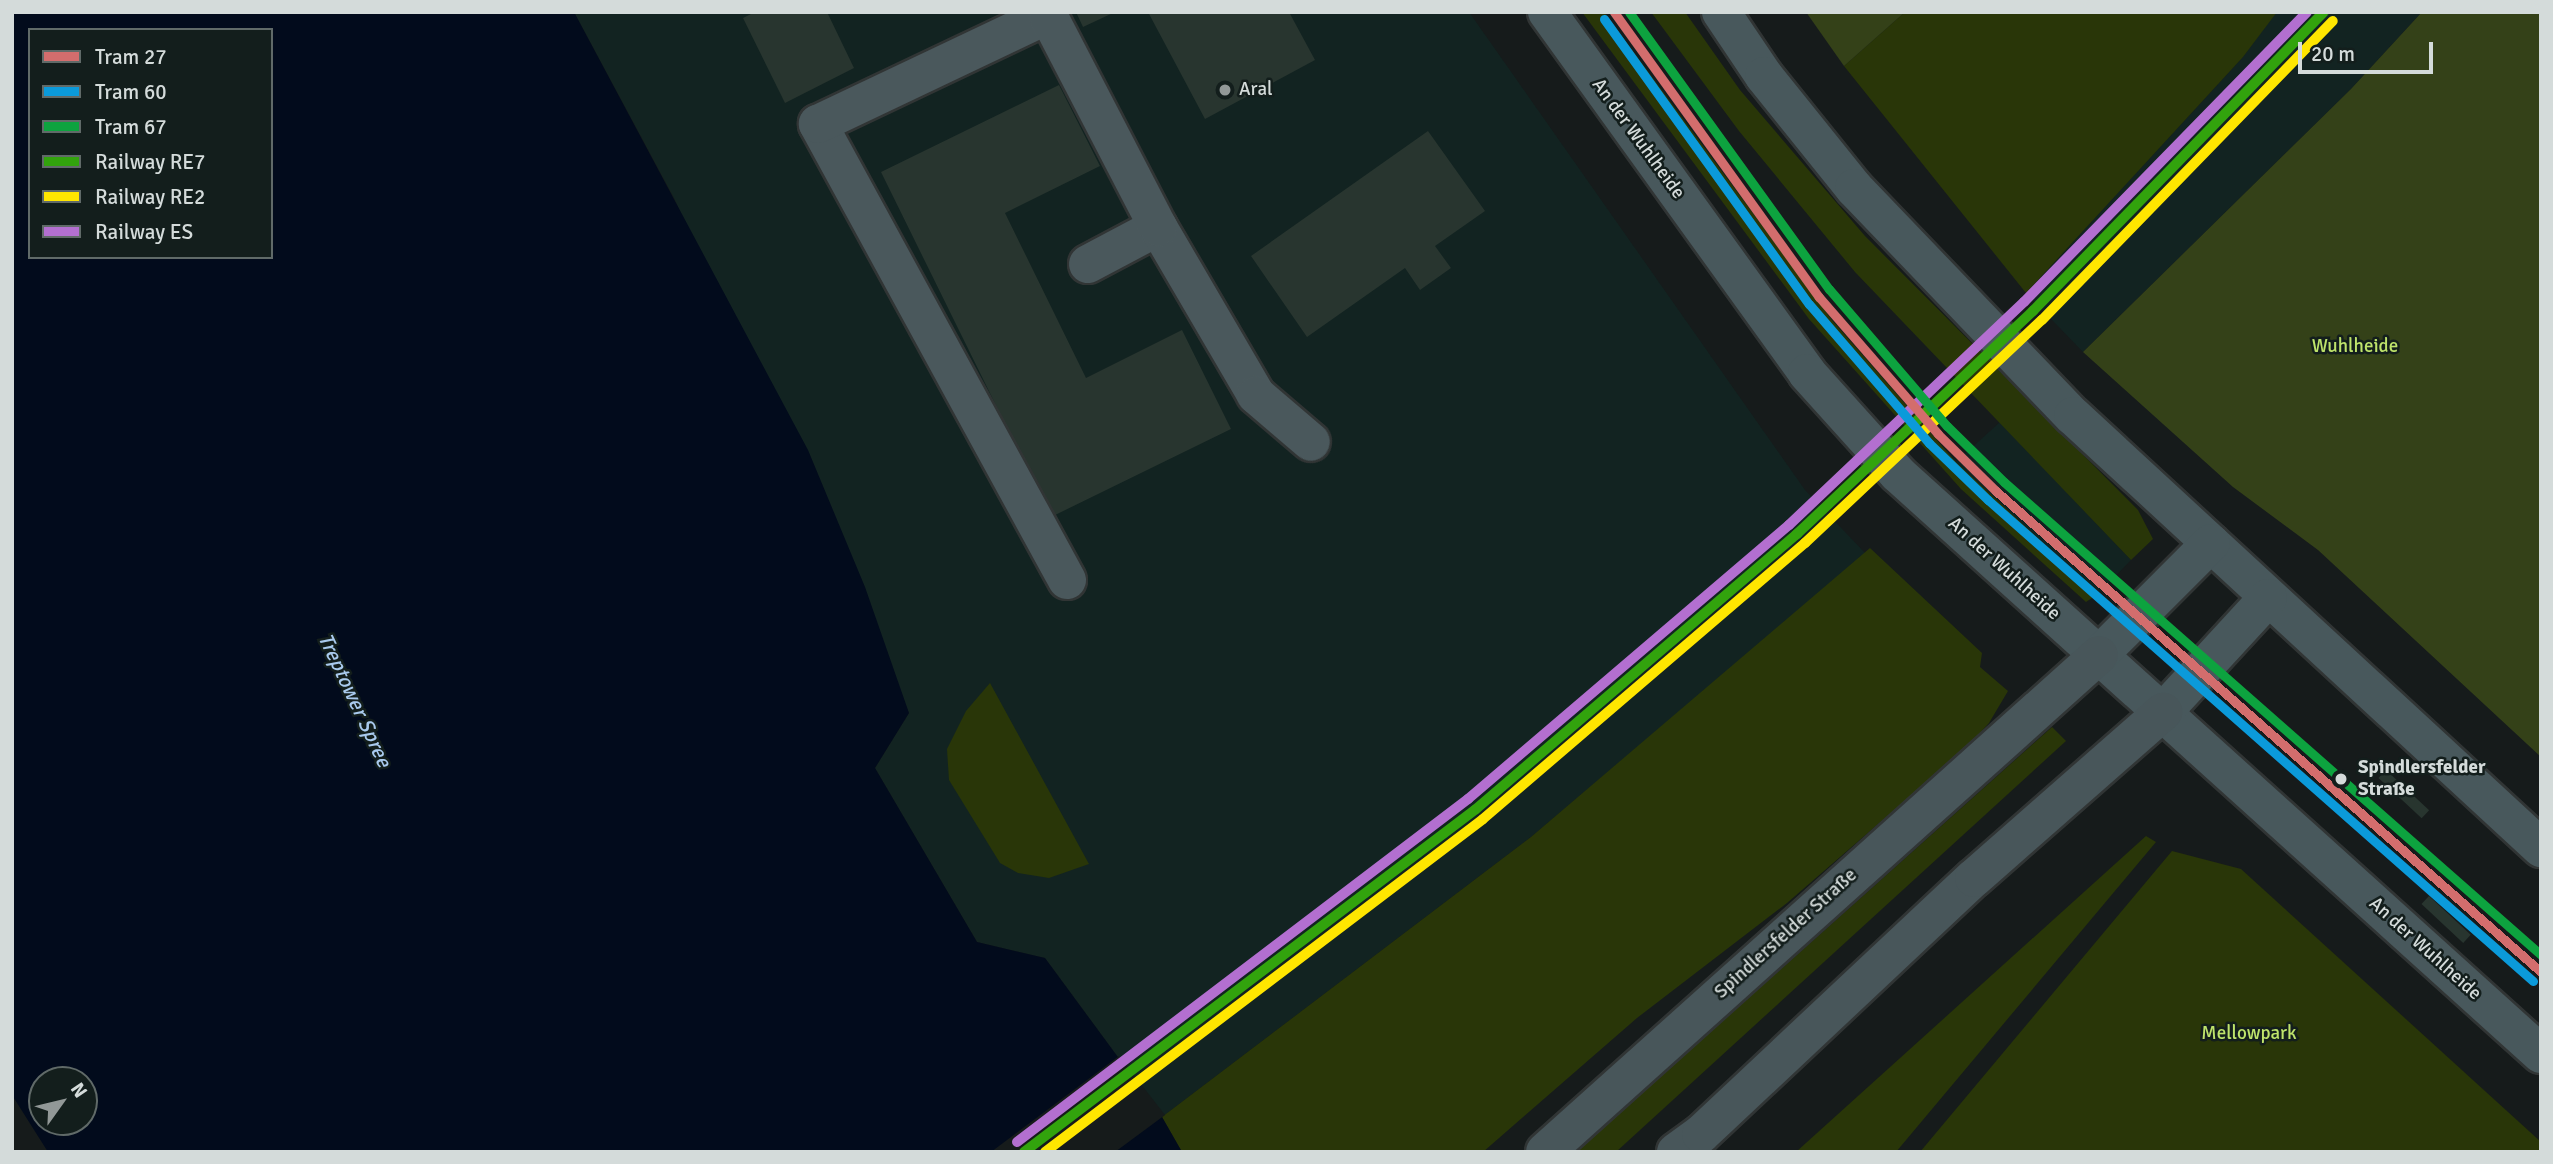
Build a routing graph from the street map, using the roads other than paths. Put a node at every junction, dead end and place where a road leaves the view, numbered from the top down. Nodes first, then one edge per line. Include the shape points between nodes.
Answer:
1 (1547, 12) edge
2 (1721, 12) edge
3 (1158, 227) junction
4 (1088, 264) dead end
5 (1311, 442) dead end
6 (2211, 543) junction
7 (1067, 580) dead end
8 (2268, 598) junction
9 (2099, 655) junction
10 (2163, 712) junction
11 (2541, 848) edge
12 (2541, 1054) edge
13 (1545, 1152) edge
14 (1676, 1152) edge

1 - 9 main road, An der Wuhlheide via 1807,373 1898,474
2 - 6 main road via 1764,76 1854,188 2073,416
3 - 4 lane
3 - 5 lane via 1256,395
3 - 7 lane via 1048,15 818,124
6 - 8 main road
6 - 9 main road, Spindlersfelder Straße
8 - 10 main road
8 - 11 main road
9 - 10 main road, An der Wuhlheide
9 - 13 highway, Spindlersfelder Straße
10 - 12 main road, An der Wuhlheide
10 - 14 highway via 1974,878 1701,1135

